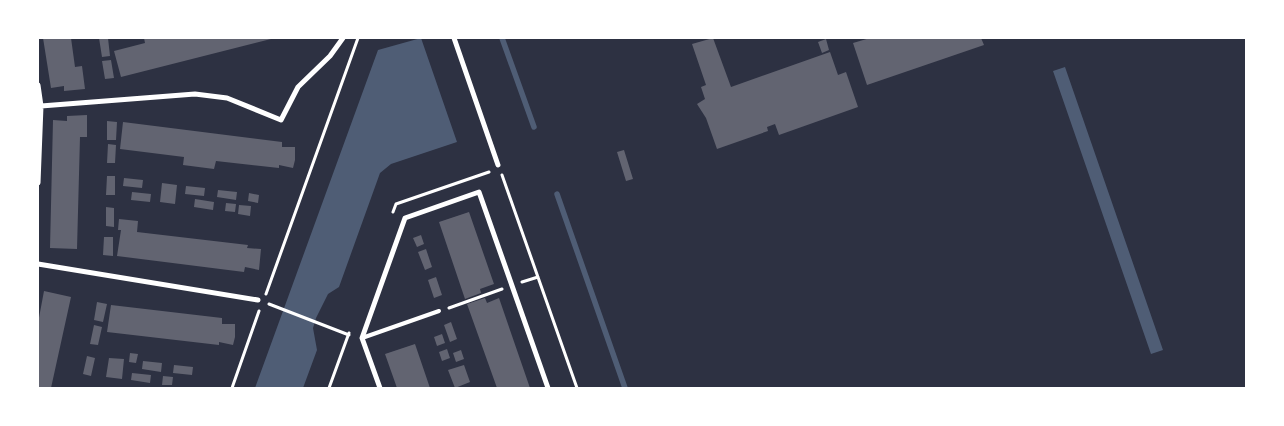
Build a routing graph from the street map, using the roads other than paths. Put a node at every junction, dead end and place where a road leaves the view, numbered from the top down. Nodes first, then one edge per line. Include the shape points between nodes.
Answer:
1 (343, 38) edge
2 (454, 38) edge
3 (38, 85) edge
4 (41, 106) junction
5 (498, 165) road end
6 (38, 183) edge
7 (38, 264) edge
8 (260, 301) road end
9 (439, 311) road end
10 (362, 338) junction
11 (380, 388) edge
12 (548, 388) edge

1 - 4 street via 330,56 298,87 282,120 227,98 195,94
2 - 5 street
3 - 4 street
4 - 6 street
7 - 8 street
9 - 10 lane
10 - 11 street
10 - 12 street via 405,218 479,192

